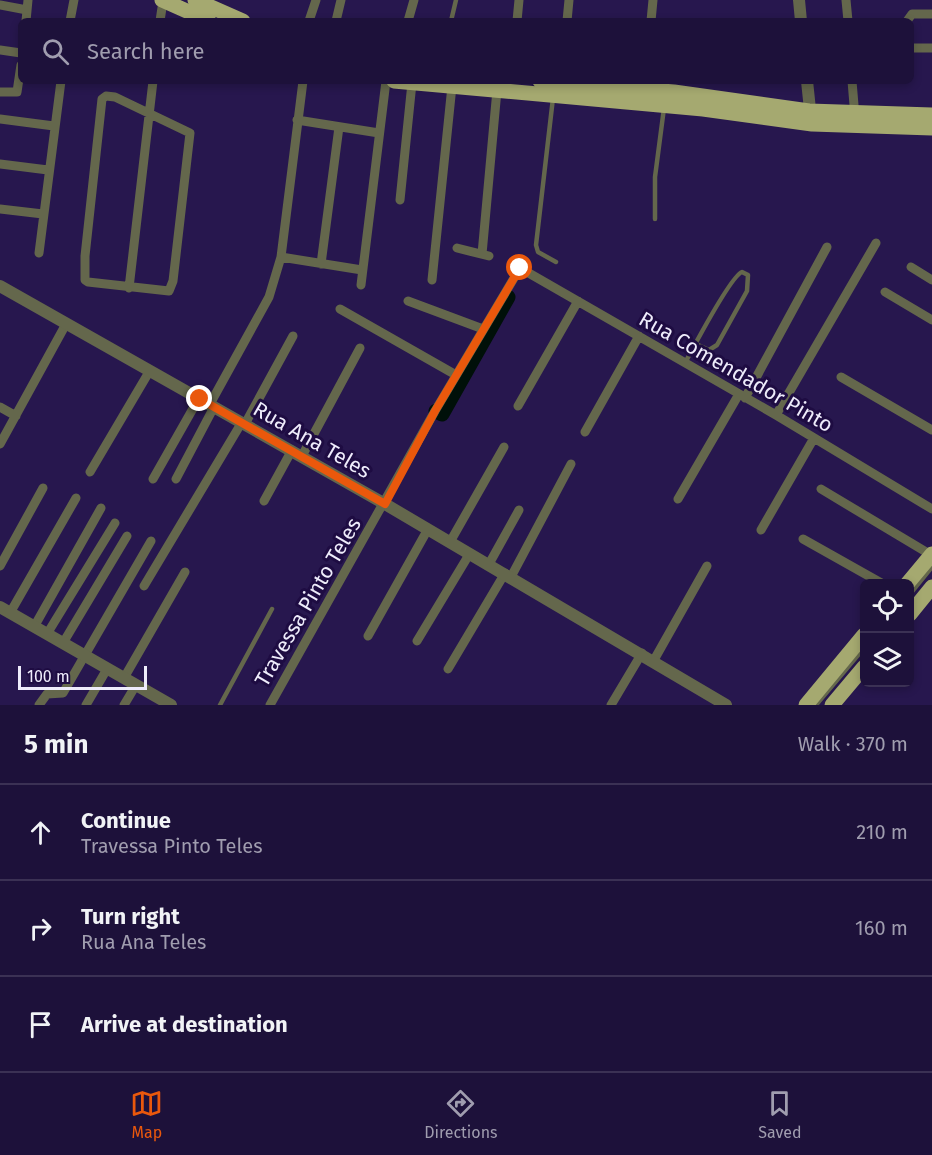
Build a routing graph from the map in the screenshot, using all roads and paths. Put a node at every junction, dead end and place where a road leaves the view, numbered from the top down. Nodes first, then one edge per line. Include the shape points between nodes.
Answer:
1 (74, 0) edge
2 (162, 0) edge
3 (195, 0) edge
4 (316, 0) edge
5 (341, 0) edge
6 (414, 0) edge
7 (456, 0) edge
8 (519, 0) edge
9 (569, 0) edge
10 (653, 0) edge
11 (799, 0) edge
12 (846, 0) edge
13 (0, 5) edge
14 (27, 5) edge
15 (932, 14) edge
16 (71, 18) edge
17 (160, 18) edge
18 (201, 18) edge
19 (236, 18) edge
20 (310, 18) edge
21 (337, 18) edge
22 (409, 18) edge
23 (452, 18) edge
24 (517, 18) edge
25 (567, 18) edge
26 (651, 18) edge
27 (801, 18) edge
28 (848, 18) edge
29 (909, 18) edge
30 (914, 48) edge
31 (932, 48) edge
32 (0, 51) edge
33 (18, 53) edge
34 (18, 84) edge
35 (61, 84) edge
36 (153, 84) edge
37 (303, 84) edge
38 (386, 84) edge
39 (412, 84) edge
40 (425, 84) edge
41 (807, 84) edge
42 (852, 84) edge
43 (646, 85) edge
44 (452, 86) junction
45 (559, 86) edge
46 (497, 90) junction
47 (0, 92) edge
48 (664, 105) junction
49 (932, 115) edge
50 (149, 116) junction
51 (811, 117) junction
52 (0, 119) edge
53 (297, 120) junction
54 (855, 120) junction
55 (54, 126) junction
56 (339, 127) junction
57 (932, 128) edge
58 (379, 133) junction
59 (0, 164) edge
60 (48, 170) junction
61 (400, 200) dead end
62 (0, 209) edge
63 (43, 214) junction
64 (655, 219) dead end
65 (876, 243) dead end
66 (827, 247) dead end
67 (457, 248) dead end
68 (39, 253) dead end
69 (281, 257) junction
70 (556, 262) dead end
71 (321, 264) junction
72 (911, 267) dead end
73 (521, 268) joint
74 (362, 270) junction
75 (432, 280) dead end
76 (932, 280) edge
77 (361, 285) dead end
78 (0, 286) edge
79 (129, 288) junction
80 (885, 292) dead end
81 (408, 301) dead end
82 (578, 301) junction
83 (340, 309) dead end
84 (932, 320) edge
85 (66, 324) junction
86 (483, 329) junction
87 (293, 336) dead end
88 (639, 336) junction
89 (696, 344) junction
90 (360, 348) dead end
91 (685, 363) junction
92 (148, 372) junction
93 (456, 375) junction
94 (841, 377) dead end
95 (742, 396) junction
96 (208, 403) junction
97 (0, 406) edge
98 (518, 406) dead end
99 (776, 415) junction
100 (16, 416) junction
101 (244, 423) junction
102 (932, 430) edge
103 (585, 432) dead end
104 (814, 438) junction
105 (0, 444) edge
106 (504, 447) dead end
107 (297, 453) junction
108 (571, 464) dead end
109 (90, 472) dead end
110 (153, 479) dead end
111 (176, 479) dead end
112 (43, 488) dead end
113 (821, 489) dead end
114 (76, 498) dead end
115 (678, 499) dead end
116 (264, 501) dead end
117 (385, 504) junction
118 (101, 508) dead end
119 (932, 509) edge
120 (519, 510) dead end
121 (114, 523) dead end
122 (428, 529) junction
123 (761, 530) dead end
124 (127, 536) dead end
125 (803, 539) dead end
126 (151, 541) dead end
127 (450, 542) junction
128 (470, 553) junction
129 (932, 558) edge
130 (489, 564) junction
131 (0, 566) edge
132 (707, 566) dead end
133 (185, 572) dead end
134 (508, 575) junction
135 (874, 579) edge
136 (912, 579) edge
137 (931, 580) edge
138 (144, 586) dead end
139 (914, 586) edge
140 (932, 587) edge
141 (914, 600) edge
142 (914, 608) edge
143 (272, 609) dead end
144 (5, 610) edge
145 (34, 627) junction
146 (47, 634) junction
147 (369, 636) dead end
148 (860, 640) edge
149 (417, 641) dead end
150 (63, 643) junction
151 (642, 653) junction
152 (860, 653) edge
153 (85, 656) junction
154 (654, 660) junction
155 (860, 664) edge
156 (107, 669) junction
157 (448, 669) dead end
158 (860, 671) edge
159 (124, 678) junction
160 (135, 685) junction
161 (39, 705) edge
162 (86, 705) edge
163 (124, 705) edge
164 (171, 705) edge
165 (220, 705) edge
166 (270, 705) edge
167 (611, 705) edge
168 (726, 705) edge
169 (806, 705) edge
170 (816, 705) edge
171 (825, 705) edge
172 (832, 705) edge

1 - 16 street
2 - 17 street
2 - 18 main road
3 - 19 main road
4 - 20 street
5 - 21 street
6 - 22 street
7 - 23 lane
8 - 24 street
9 - 25 street
10 - 26 street
11 - 27 street
12 - 28 street
13 - 14 street
15 - 29 street via 912,14
30 - 31 street
32 - 33 street
34 - 47 street via 17,92
35 - 55 street
36 - 50 street
37 - 53 street
38 - 58 street
39 - 61 street
40 - 44 main road
41 - 51 street
42 - 54 street
43 - 45 main road
43 - 51 main road
44 - 46 main road
44 - 75 street
45 - 46 main road
45 - 48 main road
45 - 70 lane via 536,245 538,252
46 - 67 street via 485,255
48 - 51 main road
48 - 64 lane via 655,177
49 - 54 main road
50 - 79 street
50 - 79 street via 187,130 190,138 171,287 166,291
50 - 79 street via 115,97 102,99 84,275 88,282
51 - 54 main road
52 - 55 street
53 - 56 street
53 - 69 street
54 - 57 main road
55 - 60 street
56 - 58 street
56 - 71 street
58 - 74 street
59 - 60 street
60 - 63 street
62 - 63 street
63 - 68 street
65 - 99 street
66 - 95 street
69 - 71 street
69 - 96 street via 269,297
71 - 74 street
72 - 76 street
73 - 82 street, Rua Comendador Pinto
73 - 86 street, Travessa Pinto Teles
74 - 77 street
78 - 85 street, Rua Ana Teles
80 - 84 street
81 - 86 street
82 - 88 street, Rua Comendador Pinto
82 - 98 street
83 - 93 street
85 - 92 street, Rua Ana Teles
85 - 100 street
86 - 93 street, Travessa Pinto Teles
87 - 101 street
88 - 91 street, Rua Comendador Pinto
88 - 103 street
89 - 89 lane via 709,350 717,345 747,291 748,276 736,275
89 - 91 lane
90 - 107 street
91 - 95 street, Rua Comendador Pinto
92 - 96 street, Rua Ana Teles
92 - 109 street
93 - 117 street, Travessa Pinto Teles
94 - 102 street
95 - 99 street, Rua Comendador Pinto
95 - 115 street
96 - 101 street, Rua Ana Teles
96 - 110 street
96 - 111 street
97 - 100 street
99 - 104 street, Rua Comendador Pinto
100 - 105 street
101 - 107 street, Rua Ana Teles
101 - 138 street
104 - 119 street, Rua Comendador Pinto
104 - 123 street
106 - 127 street
107 - 116 street
107 - 117 street, Rua Ana Teles
108 - 134 street
112 - 131 street
113 - 129 street
114 - 144 street
117 - 122 street, Rua Ana Teles
117 - 166 street, Travessa Pinto Teles
118 - 145 street
120 - 130 street
121 - 146 street
122 - 127 street, Rua Ana Teles
122 - 147 street
124 - 150 street
125 - 135 street
126 - 153 street
127 - 128 street, Rua Ana Teles
128 - 130 street, Rua Ana Teles
128 - 149 street
129 - 136 main road
129 - 139 lane
130 - 134 street, Rua Ana Teles
132 - 154 street
133 - 159 street
134 - 151 street, Rua Ana Teles
134 - 157 street
137 - 141 lane
140 - 142 main road
143 - 165 lane
144 - 145 street
145 - 146 street
146 - 150 street
148 - 169 main road
150 - 153 street
151 - 154 street, Rua Ana Teles
151 - 167 street
152 - 170 lane
153 - 156 street
153 - 161 street via 63,693 47,694
154 - 168 street, Rua Ana Teles
155 - 171 lane
156 - 159 street
156 - 162 street
158 - 172 main road
159 - 160 street
160 - 163 street
160 - 164 street

